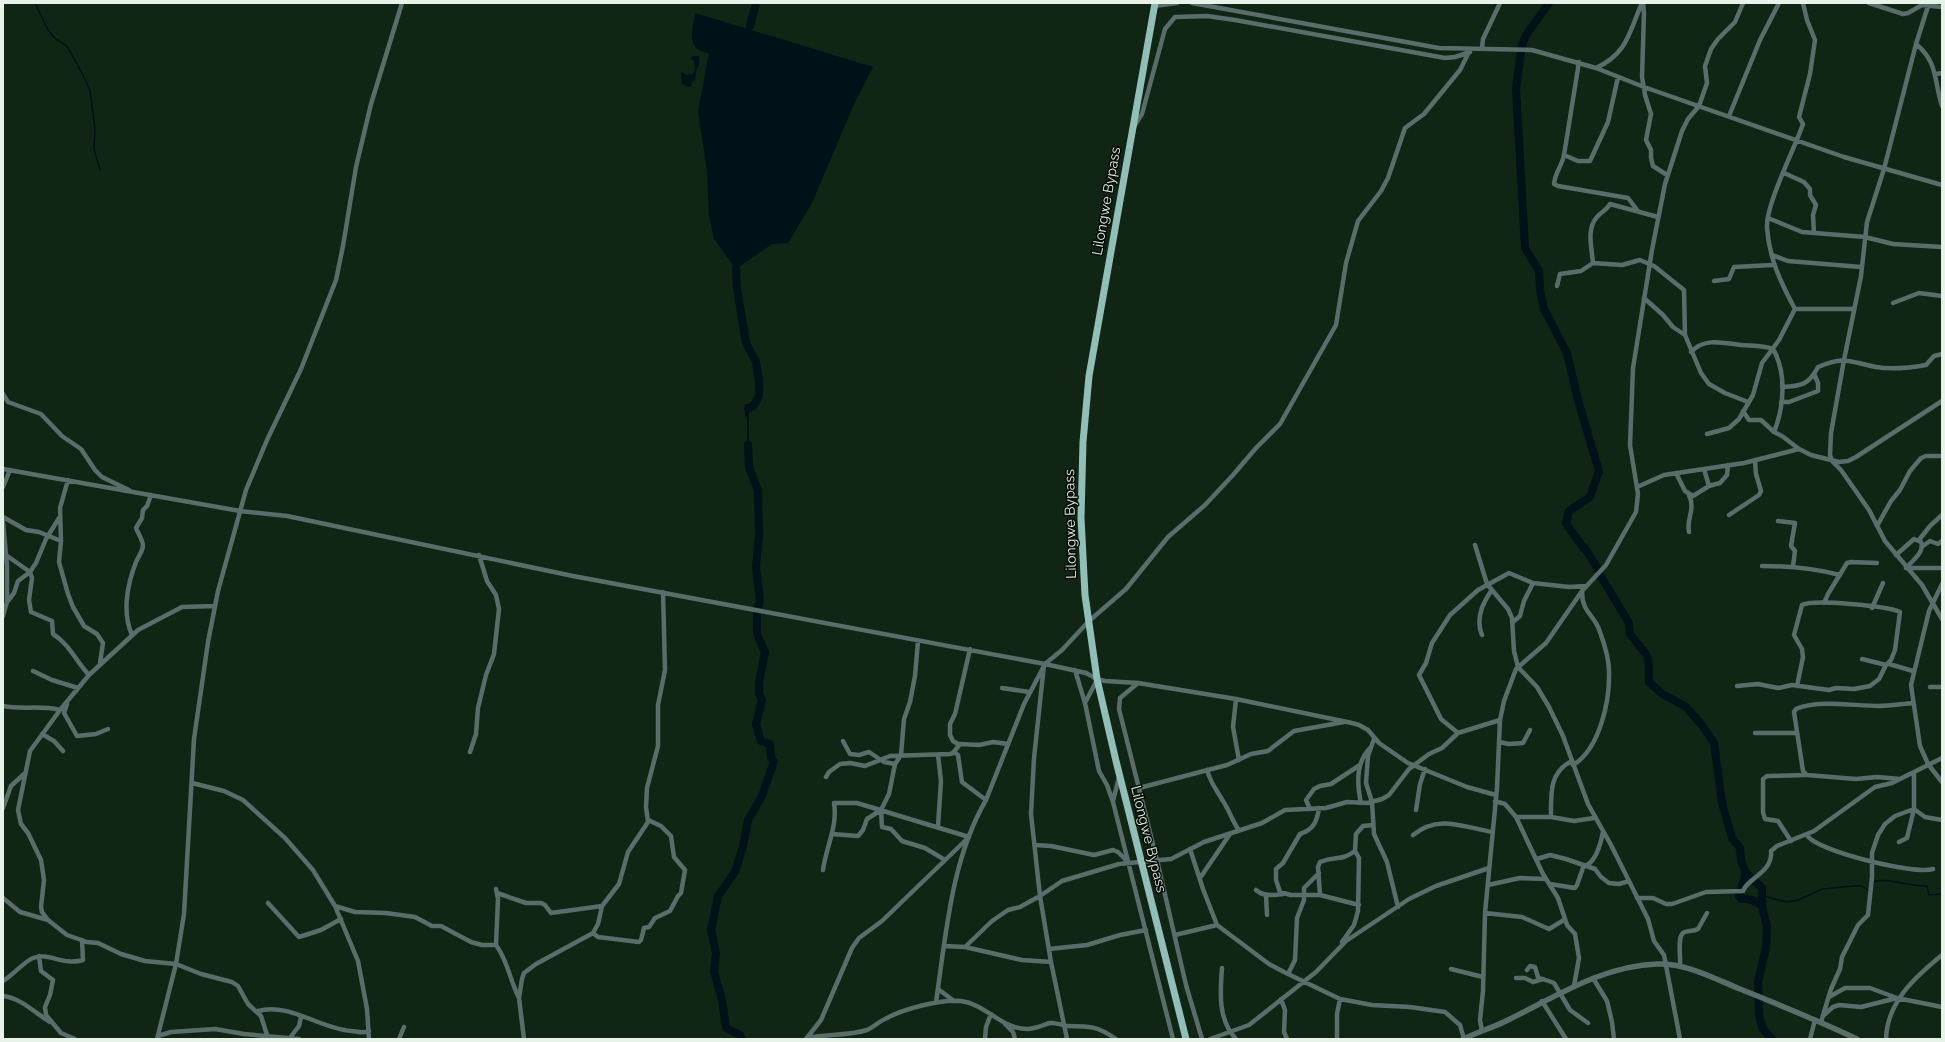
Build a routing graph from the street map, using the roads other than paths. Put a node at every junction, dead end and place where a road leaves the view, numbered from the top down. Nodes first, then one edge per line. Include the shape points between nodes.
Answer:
1 (402, 3) edge
2 (1177, 3) edge
3 (1192, 3) edge
4 (1500, 3) edge
5 (1642, 3) edge
6 (1743, 3) edge
7 (1779, 3) edge
8 (1803, 3) edge
9 (1869, 3) edge
10 (1929, 4) edge
11 (1154, 5) edge
12 (1942, 7) edge
13 (1916, 44) junction
14 (1476, 48) junction
15 (1482, 48) junction
16 (1469, 52) junction
17 (1578, 62) junction
18 (1596, 68) junction
19 (1942, 73) edge
20 (1936, 74) junction
21 (1618, 77) junction
22 (1644, 87) junction
23 (1699, 106) junction
24 (1942, 106) edge
25 (1729, 116) junction
26 (1131, 132) junction
27 (1797, 141) junction
28 (1564, 155) junction
29 (1884, 169) junction
30 (1784, 173) junction
31 (1667, 175) junction
32 (1942, 185) edge
33 (1638, 211) junction
34 (1658, 217) junction
35 (1768, 218) junction
36 (1814, 233) junction
37 (1865, 238) junction
38 (1942, 247) edge
39 (1772, 255) junction
40 (1593, 263) junction
41 (1649, 264) junction
42 (1773, 265) junction
43 (1862, 267) junction
44 (1714, 281) dead end
45 (1557, 286) dead end
46 (1942, 296) edge
47 (1644, 298) junction
48 (1893, 303) dead end
49 (1795, 309) junction
50 (1854, 309) junction
51 (1684, 335) junction
52 (1773, 349) junction
53 (1691, 352) junction
54 (1942, 354) edge
55 (1844, 360) junction
56 (1815, 376) junction
57 (1782, 387) junction
58 (3, 394) edge
59 (1942, 401) edge
60 (1748, 402) junction
61 (1781, 402) junction
62 (1743, 411) junction
63 (1774, 432) junction
64 (1707, 434) dead end
65 (1799, 449) junction
66 (1942, 456) edge
67 (1755, 460) junction
68 (1832, 461) junction
69 (1728, 465) junction
70 (1704, 469) junction
71 (3, 470) edge
72 (10, 470) junction
73 (1676, 473) junction
74 (68, 480) junction
75 (1709, 486) junction
76 (3, 487) edge
77 (1638, 487) junction
78 (131, 491) junction
79 (151, 495) junction
80 (1689, 495) junction
81 (240, 511) junction
82 (1729, 515) dead end
83 (1942, 515) edge
84 (3, 517) edge
85 (59, 518) junction
86 (1778, 521) dead end
87 (3, 522) edge
88 (1877, 526) junction
89 (1689, 532) dead end
90 (49, 536) junction
91 (1919, 540) junction
92 (61, 541) junction
93 (1942, 541) edge
94 (1475, 545) dead end
95 (1923, 546) junction
96 (4, 553) edge
97 (479, 555) junction
98 (1896, 555) junction
99 (1877, 563) dead end
100 (1762, 566) dead end
101 (1793, 566) junction
102 (1906, 568) junction
103 (1942, 568) edge
104 (30, 572) junction
105 (1840, 575) junction
106 (1533, 583) junction
107 (1883, 583) dead end
108 (1487, 584) junction
109 (1942, 584) edge
110 (1586, 586) junction
111 (1491, 591) junction
112 (1582, 591) junction
113 (663, 592) junction
114 (7, 602) junction
115 (1824, 603) junction
116 (1933, 604) junction
117 (215, 606) junction
118 (1872, 608) junction
119 (3, 616) edge
120 (1942, 617) edge
121 (1088, 621) junction
122 (1513, 622) junction
123 (132, 635) junction
124 (1482, 635) dead end
125 (918, 640) junction
126 (970, 649) junction
127 (1862, 659) dead end
128 (100, 663) junction
129 (1045, 664) junction
130 (1888, 664) junction
131 (1518, 667) junction
132 (1075, 670) junction
133 (33, 671) dead end
134 (1913, 672) junction
135 (89, 674) junction
136 (1097, 680) junction
137 (1138, 683) junction
138 (1736, 686) dead end
139 (1797, 686) junction
140 (1930, 687) dead end
141 (1942, 687) edge
142 (78, 688) junction
143 (1002, 688) dead end
144 (1029, 692) junction
145 (1236, 699) junction
146 (68, 701) junction
147 (1085, 703) junction
148 (1913, 703) junction
149 (3, 706) edge
150 (60, 710) junction
151 (64, 713) junction
152 (54, 719) junction
153 (1500, 720) junction
154 (1346, 722) junction
155 (108, 729) dead end
156 (1530, 730) dead end
157 (1458, 733) junction
158 (1755, 733) dead end
159 (1796, 733) junction
160 (42, 734) junction
161 (1374, 739) junction
162 (843, 741) dead end
163 (1499, 742) junction
164 (958, 744) junction
165 (1008, 744) junction
166 (1371, 747) junction
167 (64, 751) dead end
168 (470, 752) dead end
169 (954, 752) junction
170 (901, 755) junction
171 (938, 755) junction
172 (1942, 758) edge
173 (879, 760) junction
174 (1239, 760) junction
175 (1573, 763) junction
176 (895, 764) junction
177 (1928, 764) junction
178 (1360, 765) junction
179 (1415, 765) junction
180 (1425, 769) junction
181 (1207, 770) junction
182 (1914, 772) junction
183 (24, 774) junction
184 (1807, 775) junction
185 (1120, 776) junction
186 (826, 777) dead end
187 (1902, 779) junction
188 (1942, 782) edge
189 (192, 783) junction
190 (1139, 788) junction
191 (1496, 795) junction
192 (986, 800) junction
193 (1495, 801) junction
194 (1113, 802) junction
195 (1372, 802) junction
196 (1361, 803) junction
197 (3, 808) edge
198 (1318, 808) junction
199 (1310, 809) junction
200 (1914, 809) junction
201 (881, 810) junction
202 (1416, 810) dead end
203 (1516, 817) junction
204 (1551, 817) junction
205 (1594, 818) junction
206 (648, 820) junction
207 (1942, 820) edge
208 (1372, 825) junction
209 (938, 826) junction
210 (1238, 830) junction
211 (1492, 832) junction
212 (1603, 832) junction
213 (832, 834) junction
214 (1230, 834) junction
215 (1413, 835) dead end
216 (1807, 835) junction
217 (969, 836) junction
218 (1791, 841) junction
219 (1899, 842) dead end
220 (1035, 845) junction
221 (1190, 849) junction
222 (1355, 851) junction
223 (1537, 859) junction
224 (945, 860) junction
225 (1157, 860) junction
226 (1141, 861) junction
227 (1128, 862) junction
228 (1872, 862) junction
229 (1585, 865) junction
230 (1489, 868) junction
231 (1933, 869) dead end
232 (823, 870) dead end
233 (1319, 873) junction
234 (1200, 878) junction
235 (1546, 879) junction
236 (1629, 881) junction
237 (1550, 884) junction
238 (1488, 885) junction
239 (1256, 890) dead end
240 (1283, 894) junction
241 (1266, 895) junction
242 (1320, 895) junction
243 (1040, 896) junction
244 (1304, 896) junction
245 (3, 898) edge
246 (1637, 898) junction
247 (268, 903) dead end
248 (1359, 905) junction
249 (335, 906) junction
250 (602, 906) junction
251 (1398, 907) junction
252 (1485, 913) junction
253 (1707, 913) dead end
254 (1267, 915) dead end
255 (340, 919) junction
256 (48, 920) junction
257 (1564, 920) junction
258 (1217, 925) junction
259 (1146, 930) junction
260 (593, 933) junction
261 (1175, 935) junction
262 (82, 940) junction
263 (496, 945) junction
264 (944, 946) junction
265 (965, 947) junction
266 (1339, 948) junction
267 (1049, 950) junction
268 (1942, 955) edge
269 (39, 956) junction
270 (1051, 962) junction
271 (176, 964) junction
272 (1667, 964) junction
273 (1680, 966) junction
274 (1222, 968) dead end
275 (1451, 969) dead end
276 (1527, 970) dead end
277 (1288, 974) junction
278 (1483, 977) junction
279 (1516, 978) dead end
280 (1593, 978) junction
281 (1540, 979) junction
282 (3, 981) edge
283 (1305, 981) junction
284 (1574, 986) junction
285 (938, 989) junction
286 (1559, 993) junction
287 (3, 996) edge
288 (1829, 997) junction
289 (519, 998) junction
290 (1898, 998) junction
291 (1340, 999) junction
292 (1281, 1000) junction
293 (954, 1001) junction
294 (1542, 1001) junction
295 (936, 1002) junction
296 (1942, 1007) edge
297 (258, 1011) junction
298 (991, 1014) junction
299 (301, 1017) junction
300 (1819, 1020) junction
301 (1004, 1023) junction
302 (1588, 1023) dead end
303 (53, 1024) junction
304 (1064, 1025) junction
305 (404, 1027) dead end
306 (369, 1031) junction
307 (1482, 1031) junction
308 (1229, 1032) junction
309 (267, 1035) junction
310 (830, 1035) junction
311 (1474, 1037) edge
312 (157, 1038) edge
313 (806, 1038) edge
314 (75, 1039) edge
315 (289, 1039) edge
316 (300, 1039) edge
317 (369, 1039) edge
318 (399, 1039) edge
319 (524, 1039) edge
320 (823, 1039) edge
321 (985, 1039) edge
322 (1015, 1039) edge
323 (1067, 1039) edge
324 (1116, 1039) edge
325 (1173, 1039) edge
326 (1186, 1039) edge
327 (1202, 1039) edge
328 (1210, 1039) edge
329 (1236, 1039) edge
330 (1287, 1039) edge
331 (1337, 1039) edge
332 (1463, 1039) edge
333 (1566, 1039) edge
334 (1614, 1039) edge
335 (1680, 1039) edge
336 (1810, 1039) edge
337 (1857, 1039) edge
338 (1886, 1039) edge

1 - 81 street via 371,104 356,167 336,280 298,374 257,462
2 - 11 street
3 - 14 street via 1424,46
4 - 15 street via 1483,39
5 - 18 street via 1620,53
5 - 22 street
6 - 23 street via 1735,22 1711,49 1705,66 1707,83
7 - 25 street via 1760,40
8 - 27 street via 1815,40 1799,118 1803,124
9 - 10 street via 1902,14
10 - 12 street
10 - 13 street
11 - 26 main road, Lilongwe Bypass
13 - 20 street via 1925,52
13 - 29 street
14 - 15 street
14 - 16 street
15 - 17 street via 1532,50
16 - 26 street via 1445,58 1235,20 1207,16 1175,17 1165,29 1142,114
16 - 121 street via 1460,70 1424,114 1405,128 1388,178 1358,221 1346,263 1336,325 1280,424 1204,505 1168,537 1126,589
17 - 18 street
17 - 28 street
18 - 21 street
19 - 20 street
20 - 24 street
21 - 22 street
21 - 28 street via 1608,122 1590,162 1578,161
22 - 23 street
22 - 31 street via 1651,114 1646,140 1651,150 1653,166
23 - 25 street
23 - 31 street via 1682,131
25 - 27 street
26 - 121 main road, Lilongwe Bypass via 1087,396 1081,518
27 - 29 street
27 - 30 street
28 - 33 street via 1561,167 1554,177 1554,184 1628,198
29 - 32 street
29 - 37 street via 1871,208
30 - 35 street
30 - 36 street via 1804,182 1810,189 1810,195 1816,205 1813,215
31 - 34 street
33 - 34 street
33 - 40 street via 1612,203 1597,216 1591,229
34 - 41 street
35 - 36 street via 1796,231
35 - 39 street
36 - 37 street
37 - 38 street via 1893,244
37 - 43 street
39 - 42 street
39 - 43 street via 1788,261
40 - 41 street via 1622,265 1640,260
40 - 45 street via 1580,271 1560,274
41 - 47 street
41 - 51 street via 1684,290
42 - 44 street via 1734,267 1729,279
42 - 49 street
43 - 50 street
46 - 48 street via 1919,293
47 - 51 street
47 - 77 street via 1633,368 1630,445
49 - 50 street
49 - 52 street
50 - 55 street
51 - 53 street
52 - 53 street via 1728,342 1706,342
52 - 57 street
52 - 60 street via 1762,363 1753,395
53 - 60 street via 1709,384
54 - 55 street via 1934,356 1926,365 1900,369
55 - 56 street via 1818,367
55 - 68 street via 1830,444
56 - 57 street via 1806,383
56 - 61 street via 1818,391 1789,402
57 - 61 street
58 - 78 street via 8,402 41,414 62,436 81,449 102,477
59 - 68 street via 1852,459
60 - 62 street
61 - 63 street
62 - 63 street via 1749,420 1761,420
62 - 64 street via 1729,428
63 - 65 street
65 - 67 street
65 - 68 street
66 - 88 street via 1921,458 1910,471
67 - 69 street
67 - 82 street via 1761,491
68 - 88 street via 1842,470
69 - 70 street
69 - 75 street via 1727,475 1720,483
70 - 73 street
70 - 75 street
71 - 72 street
72 - 74 street
72 - 76 street
73 - 77 street
73 - 80 street
74 - 78 street
74 - 85 street
75 - 80 street via 1696,495
77 - 110 street via 1638,505 1631,523 1606,565
78 - 79 street
79 - 81 street
79 - 123 street via 136,528 143,545 130,580 127,599 127,617
80 - 89 street via 1692,512
81 - 97 street via 287,516
81 - 117 street
83 - 91 street
84 - 90 street via 26,530
85 - 90 street
85 - 92 street
86 - 101 street via 1795,523 1791,546 1795,551
87 - 96 street
88 - 98 street
90 - 92 street
90 - 104 street
91 - 95 street
91 - 98 street via 1909,542
92 - 128 street via 59,562 68,594 84,626 97,634 103,643
93 - 95 street via 1938,544 1930,541
94 - 108 street
95 - 102 street
96 - 104 street
96 - 114 street
97 - 113 street
97 - 168 street via 496,595 499,609 494,654 486,675 478,708 476,734
98 - 102 street
99 - 105 street via 1849,562
100 - 101 street
101 - 105 street via 1815,568
102 - 103 street
102 - 116 street via 1922,585
104 - 114 street via 18,581 14,593
104 - 135 street via 31,612 52,621 53,634 66,644
105 - 115 street
106 - 108 street via 1509,574
106 - 110 street
106 - 122 street via 1520,616
107 - 118 street
108 - 111 street
108 - 157 street via 1469,596 1448,618 1432,643 1419,675 1441,719
109 - 116 street
110 - 112 street
111 - 122 street via 1508,609
111 - 124 street via 1480,616 1479,628
112 - 131 street via 1546,643
112 - 175 street via 1583,606 1600,631 1609,670 1606,704 1599,732 1584,757
113 - 125 street
113 - 206 street via 665,670 658,705 658,746 647,788
114 - 119 street
115 - 118 street via 1856,604
115 - 139 street via 1805,603 1800,608 1794,635 1802,649 1803,657
116 - 120 street
116 - 134 street via 1925,624
117 - 123 street via 186,606 176,609
117 - 189 street via 194,739
118 - 130 street via 1900,612 1895,650
121 - 129 street via 1062,650
121 - 136 main road, Lilongwe Bypass
122 - 131 street via 1514,651
123 - 128 street
125 - 126 street
125 - 170 street via 915,676 904,718
126 - 129 street
126 - 164 street via 950,724 950,735
127 - 130 street
128 - 135 street
129 - 132 street
129 - 144 street
129 - 220 street via 1032,790 1031,814
130 - 134 street
130 - 139 street via 1877,681 1864,687 1824,690
131 - 153 street via 1508,688
131 - 175 street via 1537,687 1549,707
132 - 136 street
132 - 147 street
133 - 142 street
134 - 148 street
135 - 142 street
136 - 137 street
136 - 147 street
136 - 185 main road, Lilongwe Bypass
137 - 145 street
137 - 190 street via 1123,693 1119,701
138 - 139 street
140 - 141 street
142 - 146 street
143 - 144 street
144 - 165 street
145 - 154 street
145 - 174 street via 1233,727
146 - 150 street
146 - 151 street
147 - 194 street via 1099,771
148 - 159 street via 1800,707 1794,712
148 - 177 street via 1920,746
149 - 150 street via 45,706
150 - 152 street
151 - 152 street
151 - 155 street via 77,736 96,734
152 - 160 street
153 - 157 street
153 - 163 street
154 - 161 street via 1368,730
154 - 174 street via 1294,731 1271,750 1251,754
156 - 163 street via 1523,743
157 - 179 street via 1442,748
158 - 159 street
159 - 184 street via 1803,771
160 - 167 street
160 - 183 street via 30,751
161 - 166 street
161 - 179 street via 1401,759
162 - 173 street via 850,754 869,752
163 - 191 street
164 - 165 street
164 - 169 street
165 - 192 street
166 - 178 street via 1364,754
166 - 195 street via 1366,783
169 - 171 street
169 - 192 street via 958,755 962,782
170 - 171 street
170 - 173 street
170 - 176 street
171 - 209 street via 941,781
172 - 177 street
173 - 176 street
173 - 186 street via 865,766 840,764
174 - 181 street
175 - 204 street via 1558,772 1552,783
175 - 205 street
176 - 201 street via 890,794
177 - 182 street
177 - 188 street
178 - 196 street via 1357,787
178 - 199 street via 1331,784 1314,789 1306,800
179 - 180 street
179 - 195 street via 1386,797
180 - 191 street via 1467,787
180 - 202 street
181 - 190 street
181 - 210 street via 1230,819
182 - 187 street
182 - 200 street
183 - 197 street via 11,786
183 - 256 street via 18,810 21,824 41,860 44,889 41,907
184 - 187 street
184 - 218 street via 1767,776 1763,779 1765,819 1778,821
185 - 194 street
185 - 226 main road, Lilongwe Bypass
187 - 216 street via 1875,787
189 - 249 street via 233,795 251,807 285,838 309,866
189 - 271 street via 184,914
190 - 225 street
191 - 193 street
192 - 217 street
193 - 203 street via 1505,804
193 - 211 street
194 - 227 street
195 - 196 street
195 - 208 street
196 - 198 street via 1347,802
198 - 199 street
198 - 240 street via 1316,820 1310,830 1300,834 1283,863 1276,868 1276,880
199 - 210 street via 1285,810 1262,822
200 - 207 street via 1925,817
200 - 219 street via 1907,838
200 - 228 street via 1902,812 1885,824 1875,841
201 - 209 street
201 - 213 street via 867,819 858,836
201 - 213 street via 849,802 834,803
201 - 224 street via 882,827 891,829 902,841 925,848
203 - 204 street
203 - 223 street
204 - 205 street via 1574,821
205 - 212 street
206 - 250 street via 646,828 628,852 619,884
206 - 260 street via 661,826 671,836 674,857 685,870 681,893 670,911 655,918 649,927 644,928 639,942 598,938
208 - 222 street via 1363,826 1357,831
208 - 251 street via 1387,862
209 - 217 street
210 - 214 street
211 - 215 street via 1441,822
211 - 230 street
212 - 229 street via 1599,850 1591,862
212 - 236 street
213 - 232 street
214 - 221 street
214 - 234 street
216 - 218 street
216 - 228 street via 1814,842 1832,850
217 - 224 street
217 - 264 street via 949,906
218 - 246 street via 1773,848 1772,858 1762,874 1743,891 1706,892 1666,904 1653,898
220 - 227 street via 1094,854 1113,850
220 - 243 street
221 - 225 street via 1171,859
221 - 234 street
222 - 233 street via 1346,858 1329,858 1320,862
222 - 248 street via 1359,858
223 - 229 street via 1550,855
223 - 235 street
224 - 313 street via 882,921 856,942 821,1020
225 - 226 street
225 - 261 street
226 - 227 street
226 - 326 main road, Lilongwe Bypass
227 - 243 street via 1062,881
227 - 259 street
228 - 231 street via 1924,870
228 - 288 street via 1868,915 1858,925 1850,941
229 - 236 street via 1598,870 1601,877 1609,883
229 - 237 street via 1575,888
230 - 238 street
230 - 251 street via 1428,889
233 - 242 street
233 - 244 street via 1305,886
234 - 258 street
235 - 237 street
235 - 238 street via 1515,878
236 - 246 street
237 - 257 street via 1558,898
238 - 252 street
239 - 241 street
240 - 241 street
240 - 244 street
241 - 254 street
242 - 244 street
242 - 248 street
243 - 265 street via 1020,907 1008,910 992,921
243 - 267 street
244 - 277 street via 1297,918 1295,960
245 - 256 street via 20,912
246 - 272 street via 1648,919 1654,941 1662,951
247 - 255 street via 299,937 321,930
248 - 266 street via 1354,925
249 - 255 street
249 - 263 street via 355,912 415,917 432,926 442,926 471,942
250 - 260 street
250 - 263 street via 551,913 541,903 526,903 497,891
251 - 266 street
252 - 257 street via 1522,917 1549,929
252 - 278 street
253 - 273 street via 1698,929 1684,931 1681,935
255 - 306 street via 361,971
256 - 262 street via 63,933
257 - 284 street via 1574,934 1578,951
258 - 261 street
258 - 277 street via 1254,953
259 - 267 street via 1087,945
259 - 325 street
260 - 289 street via 524,973
261 - 327 street
262 - 269 street via 81,961 63,961
262 - 271 street via 98,943 121,954 145,961
263 - 289 street via 510,972
264 - 265 street
264 - 285 street
265 - 270 street via 1022,960
266 - 283 street
267 - 270 street
268 - 290 street via 1911,982
269 - 282 street via 27,961
269 - 303 street via 41,971 53,980 45,1011
270 - 304 street
271 - 297 street via 236,984 248,1004
271 - 312 street
272 - 273 street
272 - 280 street via 1642,966
272 - 335 street
273 - 300 street
274 - 308 street via 1220,994
275 - 278 street
276 - 281 street via 1530,966 1535,967
277 - 283 street
278 - 307 street via 1480,1020
279 - 281 street via 1525,978 1533,982
280 - 284 street
280 - 334 street via 1607,1001
281 - 286 street via 1554,983
283 - 291 street
283 - 292 street
284 - 286 street
285 - 293 street
285 - 295 street
286 - 294 street
286 - 302 street via 1570,1010
287 - 303 street via 21,1002
288 - 290 street via 1840,990 1852,987 1878,990
288 - 300 street
289 - 319 street
290 - 296 street
290 - 300 street via 1857,1008 1839,1005
290 - 338 street
291 - 331 street
291 - 332 street via 1386,1007 1410,1006 1441,1011 1460,1025
292 - 308 street via 1249,1025
292 - 330 street via 1285,1010 1284,1032
293 - 295 street
293 - 298 street via 968,1003
294 - 307 street via 1509,1020
294 - 333 street
295 - 310 street via 885,1019 866,1030
297 - 299 street via 283,1010
297 - 309 street
298 - 301 street
298 - 321 street
299 - 306 street via 344,1031
299 - 315 street via 299,1026
300 - 336 street
300 - 337 street
301 - 304 street via 1029,1030 1051,1023
301 - 322 street via 1013,1032
303 - 314 street via 61,1033
304 - 323 street
304 - 324 street via 1086,1025 1108,1033
305 - 318 street
306 - 317 street
307 - 311 street
308 - 328 street
308 - 329 street
309 - 312 street via 215,1029 171,1032
309 - 315 street
310 - 313 street
310 - 320 street
311 - 332 street
315 - 316 street

